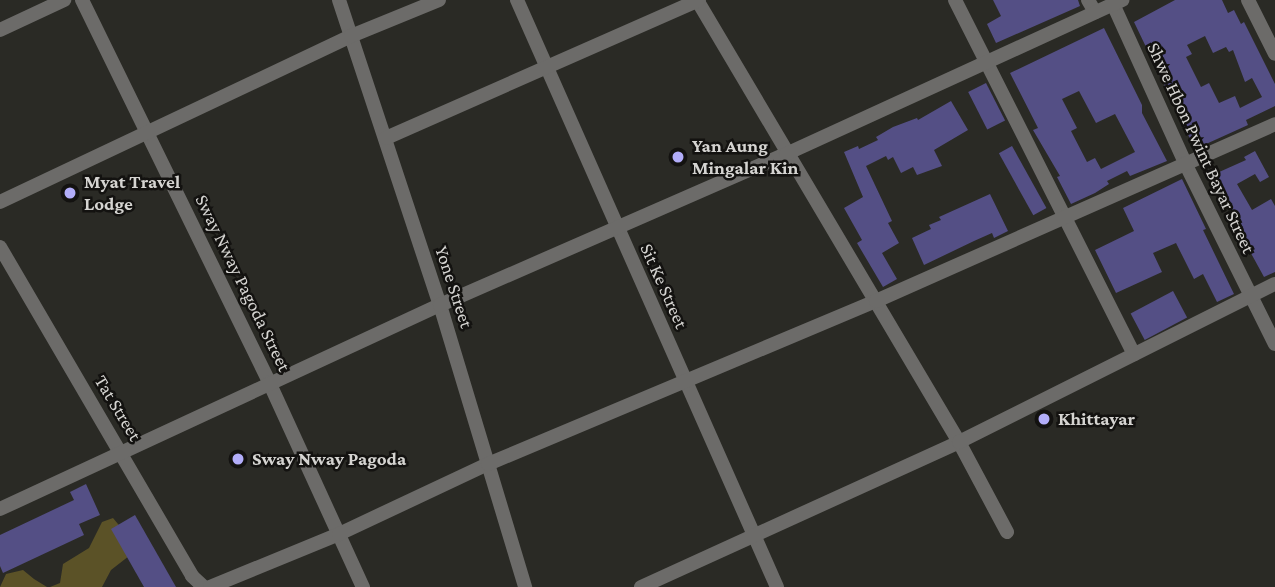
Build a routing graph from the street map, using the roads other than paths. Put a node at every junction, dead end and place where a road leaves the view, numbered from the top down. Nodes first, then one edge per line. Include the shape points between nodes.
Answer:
1 (64, 0) edge
2 (82, 0) edge
3 (339, 0) edge
4 (439, 0) edge
5 (517, 0) edge
6 (698, 0) edge
7 (955, 0) edge
8 (1248, 0) edge
9 (1118, 2) edge
10 (1092, 6) edge
11 (0, 30) edge
12 (351, 36) junction
13 (1275, 54) edge
14 (985, 63) junction
15 (547, 67) junction
16 (1275, 124) edge
17 (148, 132) junction
18 (386, 138) junction
19 (786, 154) junction
20 (1185, 163) junction
21 (0, 202) edge
22 (1063, 218) junction
23 (617, 229) junction
24 (0, 247) edge
25 (1275, 284) edge
26 (1251, 297) junction
27 (876, 301) junction
28 (440, 305) junction
29 (1275, 344) edge
30 (1134, 354) junction
31 (685, 380) junction
32 (269, 382) junction
33 (959, 442) junction
34 (121, 451) junction
35 (488, 464) junction
36 (0, 509) edge
37 (1007, 532) dead end
38 (339, 534) junction
39 (756, 536) junction
40 (204, 587) edge
41 (210, 587) edge
42 (363, 587) edge
43 (525, 587) edge
44 (641, 587) edge
45 (777, 587) edge

1 - 11 street
2 - 17 street, Sway Nway Pagoda Street
3 - 12 street, Yone Street
4 - 12 street
5 - 15 street, Sit Ke Street
6 - 15 street
6 - 19 street
7 - 14 street
8 - 13 street
9 - 10 street
9 - 20 street, Shwe Hbon Pwint Bayar Street
10 - 14 street
12 - 17 street
12 - 18 street, Yone Street
14 - 19 street
14 - 22 street
15 - 18 street
15 - 23 street, Sit Ke Street
16 - 20 street
17 - 21 street
17 - 32 street, Sway Nway Pagoda Street
18 - 28 street, Yone Street
19 - 23 street
19 - 27 street
20 - 22 street
20 - 26 street, Shwe Hbon Pwint Bayar Street
22 - 27 street
22 - 30 street
23 - 28 street
23 - 31 street, Sit Ke Street
24 - 34 street, Tat Street
25 - 26 street
26 - 29 street, Shwe Hbon Pwint Bayar Street
26 - 30 street
27 - 31 street
27 - 33 street
28 - 32 street
28 - 35 street, Yone Street
30 - 33 street
31 - 35 street
31 - 39 street, Sit Ke Street
32 - 34 street
32 - 38 street, Sway Nway Pagoda Street
33 - 37 street
33 - 39 street
34 - 36 street
34 - 40 street, Tat Street via 192,576
35 - 38 street
35 - 43 street, Yone Street
38 - 41 street
38 - 42 street, Sway Nway Pagoda Street
39 - 44 street
39 - 45 street, Sit Ke Street

